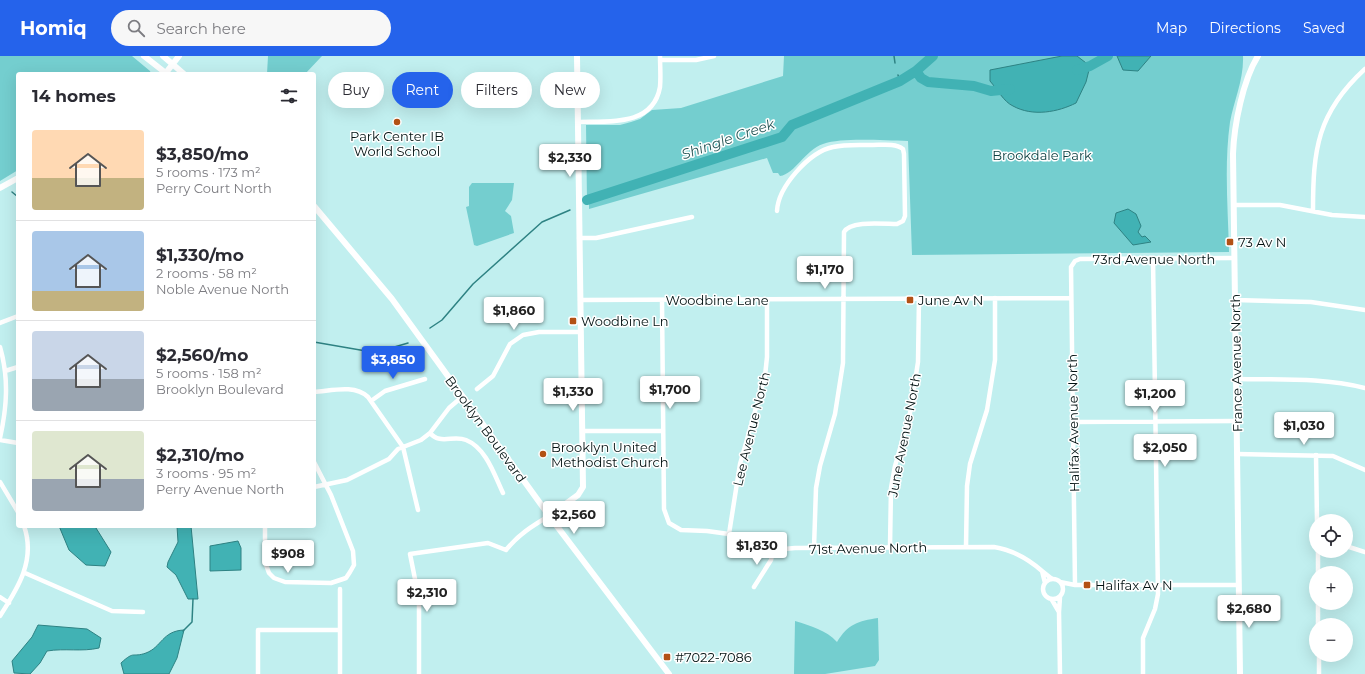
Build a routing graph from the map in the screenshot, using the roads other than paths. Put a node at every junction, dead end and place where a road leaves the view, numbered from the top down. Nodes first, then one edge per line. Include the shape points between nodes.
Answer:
1 (144, 56) edge
2 (163, 56) edge
3 (179, 56) edge
4 (577, 56) edge
5 (714, 56) edge
6 (1258, 56) edge
7 (660, 58) edge
8 (173, 64) junction
9 (1365, 69) edge
10 (164, 72) edge
11 (167, 72) edge
12 (182, 72) edge
13 (578, 122) junction
14 (16, 179) edge
15 (0, 188) edge
16 (1234, 205) junction
17 (316, 208) edge
18 (777, 211) dead end
19 (1313, 211) junction
20 (692, 217) dead end
21 (1365, 217) edge
22 (579, 238) junction
23 (1234, 258) junction
24 (1153, 259) junction
25 (1075, 261) joint
26 (843, 298) junction
27 (919, 298) junction
28 (995, 298) junction
29 (1071, 298) junction
30 (580, 300) junction
31 (662, 300) junction
32 (767, 300) junction
33 (1235, 300) junction
34 (1365, 310) edge
35 (16, 317) edge
36 (0, 323) edge
37 (580, 332) junction
38 (0, 347) edge
39 (16, 368) edge
40 (5, 371) junction
41 (425, 379) dead end
42 (1236, 380) junction
43 (1365, 388) edge
44 (477, 389) dead end
45 (316, 392) edge
46 (463, 396) junction
47 (371, 401) junction
48 (1236, 421) junction
49 (1074, 422) junction
50 (1157, 423) junction
51 (582, 431) junction
52 (662, 431) junction
53 (430, 433) junction
54 (0, 439) edge
55 (16, 443) edge
56 (403, 447) junction
57 (1237, 454) junction
58 (1316, 455) junction
59 (316, 466) edge
60 (1365, 470) edge
61 (0, 482) edge
62 (327, 485) junction
63 (316, 487) edge
64 (503, 493) dead end
65 (16, 509) edge
66 (418, 510) dead end
67 (1317, 514) edge
68 (549, 516) junction
69 (24, 528) edge
70 (265, 528) edge
71 (729, 534) junction
72 (890, 547) junction
73 (966, 547) junction
74 (814, 548) junction
75 (1353, 548) edge
76 (773, 550) junction
77 (1365, 552) edge
78 (1042, 571) junction
79 (25, 573) junction
80 (1052, 579) junction
81 (1060, 582) junction
82 (1045, 583) junction
83 (1075, 585) junction
84 (1239, 585) junction
85 (1158, 586) junction
86 (754, 587) dead end
87 (340, 589) dead end
88 (1063, 591) junction
89 (0, 597) edge
90 (1060, 598) junction
91 (1052, 600) junction
92 (9, 602) junction
93 (143, 612) dead end
94 (1059, 612) junction
95 (0, 616) edge
96 (340, 630) junction
97 (1319, 662) edge
98 (258, 674) edge
99 (340, 674) edge
100 (419, 674) edge
101 (669, 674) edge
102 (1060, 674) edge
103 (1143, 674) edge
104 (1240, 674) edge
105 (1319, 674) edge

1 - 10 street
2 - 8 street
3 - 8 street
4 - 13 street
5 - 7 street via 696,60
6 - 16 street, France Avenue North via 1250,72 1235,127
7 - 13 street via 660,88 654,102 643,114 629,120
8 - 11 street
8 - 12 street
9 - 19 street via 1337,100 1322,130 1314,162
13 - 22 street
14 - 15 street
16 - 19 street via 1280,205
16 - 23 street, France Avenue North
17 - 46 street, Brooklyn Boulevard via 392,299
18 - 26 street via 777,201 789,181 822,150 842,146 899,146 904,154 905,216 903,221 897,224 854,224 846,228
19 - 21 street
20 - 22 street via 596,238
22 - 30 street
23 - 24 street, 73rd Avenue North
23 - 33 street, France Avenue North
24 - 25 street, 73rd Avenue North
24 - 50 street
25 - 29 street, Halifax Avenue North via 1071,266
26 - 27 street, Woodbine Lane
26 - 32 street, Woodbine Lane
26 - 74 street via 843,369 836,414 816,488
27 - 28 street, Woodbine Lane
27 - 72 street, June Avenue North via 917,375 892,481
28 - 29 street, Woodbine Lane
28 - 73 street via 996,337 993,373 987,410 970,464
29 - 49 street, Halifax Avenue North
30 - 31 street, Woodbine Lane
30 - 37 street
31 - 32 street, Woodbine Lane
31 - 52 street
32 - 71 street, Lee Avenue North via 765,376 740,464
33 - 34 street via 1311,302
33 - 42 street, France Avenue North
35 - 36 street
37 - 44 street via 539,332 524,335 510,344 493,376
37 - 51 street
38 - 40 street
39 - 40 street
40 - 54 street via 6,411
41 - 47 street via 385,391
42 - 43 street via 1323,380
42 - 48 street, France Avenue North
45 - 47 street via 357,390 363,392
46 - 53 street via 449,408
46 - 68 street, Brooklyn Boulevard
47 - 56 street
48 - 50 street
48 - 57 street, France Avenue North
49 - 50 street
49 - 83 street, Halifax Avenue North
50 - 85 street
51 - 52 street
51 - 68 street via 582,491
52 - 71 street, 71st Avenue North via 664,514 669,523 681,530
53 - 56 street via 421,440
53 - 64 street via 438,440 464,439 479,449
54 - 55 street
56 - 62 street via 385,462 341,483
56 - 66 street
57 - 58 street
57 - 84 street, France Avenue North
58 - 60 street via 1333,456
58 - 67 street
59 - 62 street
61 - 65 street
62 - 63 street
62 - 70 street via 353,550 354,565 349,574 339,582 285,582 274,578 265,562
68 - 100 street via 515,538 506,550 488,543 410,554 419,599
68 - 101 street, Brooklyn Boulevard
69 - 79 street via 28,552
71 - 76 street, 71st Avenue North via 742,536
72 - 73 street, 71st Avenue North
72 - 74 street, 71st Avenue North
73 - 78 street, 71st Avenue North via 1005,549 1025,557
74 - 76 street, 71st Avenue North
75 - 77 street
76 - 86 street via 771,560
78 - 80 street, 71st Avenue North
78 - 82 street
79 - 92 street
79 - 93 street via 112,611
80 - 81 street
80 - 82 street
81 - 83 street
81 - 88 street
82 - 91 street via 1043,592
83 - 85 street
83 - 88 street
84 - 85 street
84 - 104 street, France Avenue North
85 - 103 street via 1156,609 1143,638
87 - 96 street
88 - 90 street
89 - 92 street
90 - 91 street
90 - 94 street
91 - 94 street
92 - 95 street
94 - 102 street
96 - 98 street via 258,630
96 - 99 street
97 - 105 street

